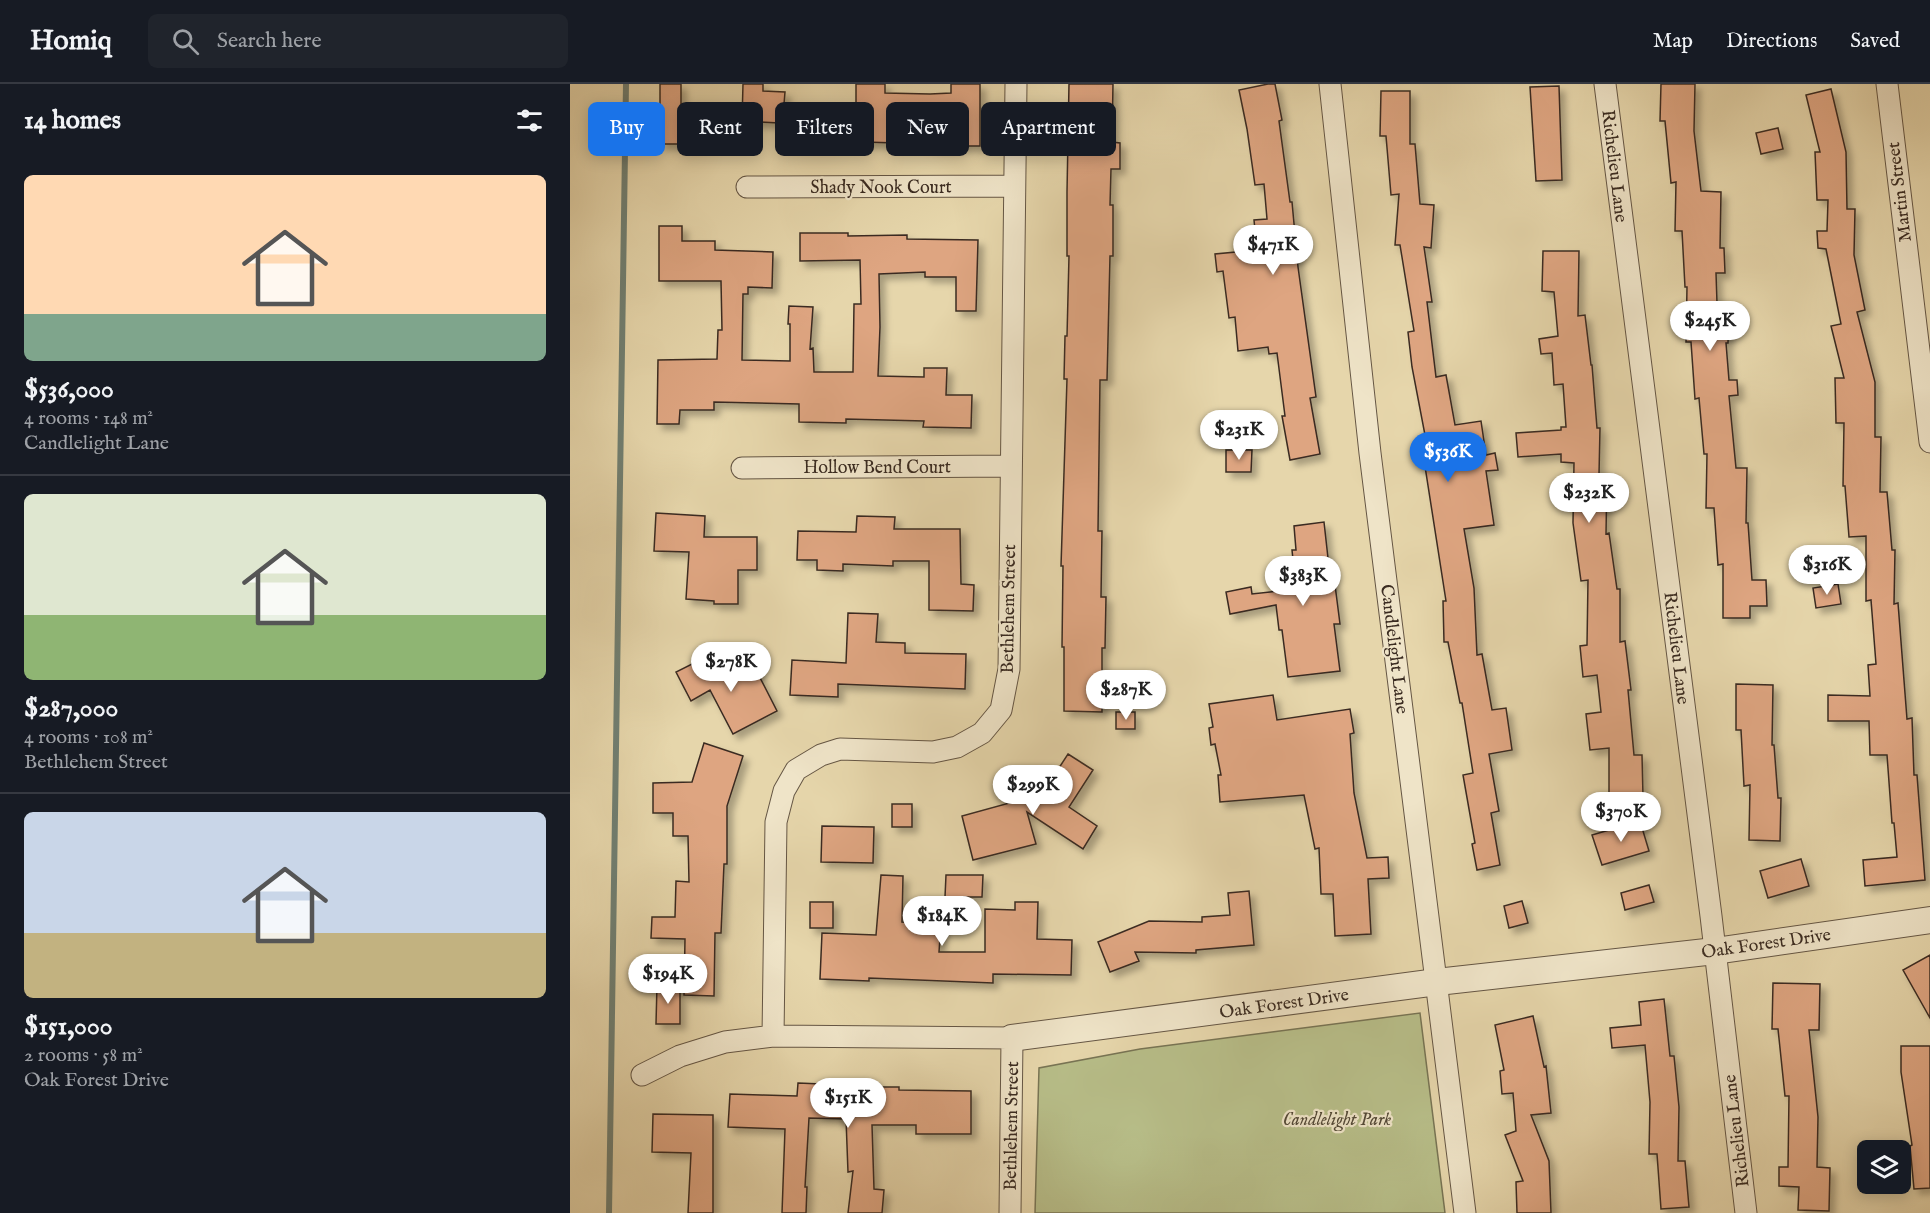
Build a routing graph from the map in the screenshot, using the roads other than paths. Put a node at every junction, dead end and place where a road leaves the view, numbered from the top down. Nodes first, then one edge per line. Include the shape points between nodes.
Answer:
1 (1016, 84) edge
2 (1330, 84) edge
3 (1605, 84) edge
4 (1887, 84) edge
5 (1014, 186) junction
6 (747, 187) dead end
7 (1930, 442) edge
8 (1011, 466) junction
9 (742, 468) dead end
10 (1930, 920) edge
11 (1715, 951) junction
12 (1437, 982) junction
13 (773, 1036) junction
14 (1012, 1038) junction
15 (642, 1075) dead end
16 (1011, 1213) edge
17 (1465, 1213) edge
18 (1746, 1213) edge

1 - 5 street, Bethlehem Street
2 - 12 street, Candlelight Lane via 1370,453
3 - 11 street, Richelieu Lane
4 - 7 street, Martin Street
5 - 6 street, Shady Nook Court
5 - 8 street, Bethlehem Street
8 - 9 street, Hollow Bend Court
8 - 13 street, Bethlehem Street via 1009,669 1001,710 982,733 957,747 933,752 840,749 796,770 784,791 776,822
10 - 11 street, Oak Forest Drive
11 - 12 street, Oak Forest Drive
11 - 18 street, Richelieu Lane
12 - 14 street, Oak Forest Drive
12 - 17 street, Candlelight Lane
13 - 14 street, Oak Forest Drive
13 - 15 street, Oak Forest Drive via 724,1042 680,1056
14 - 16 street, Bethlehem Street

